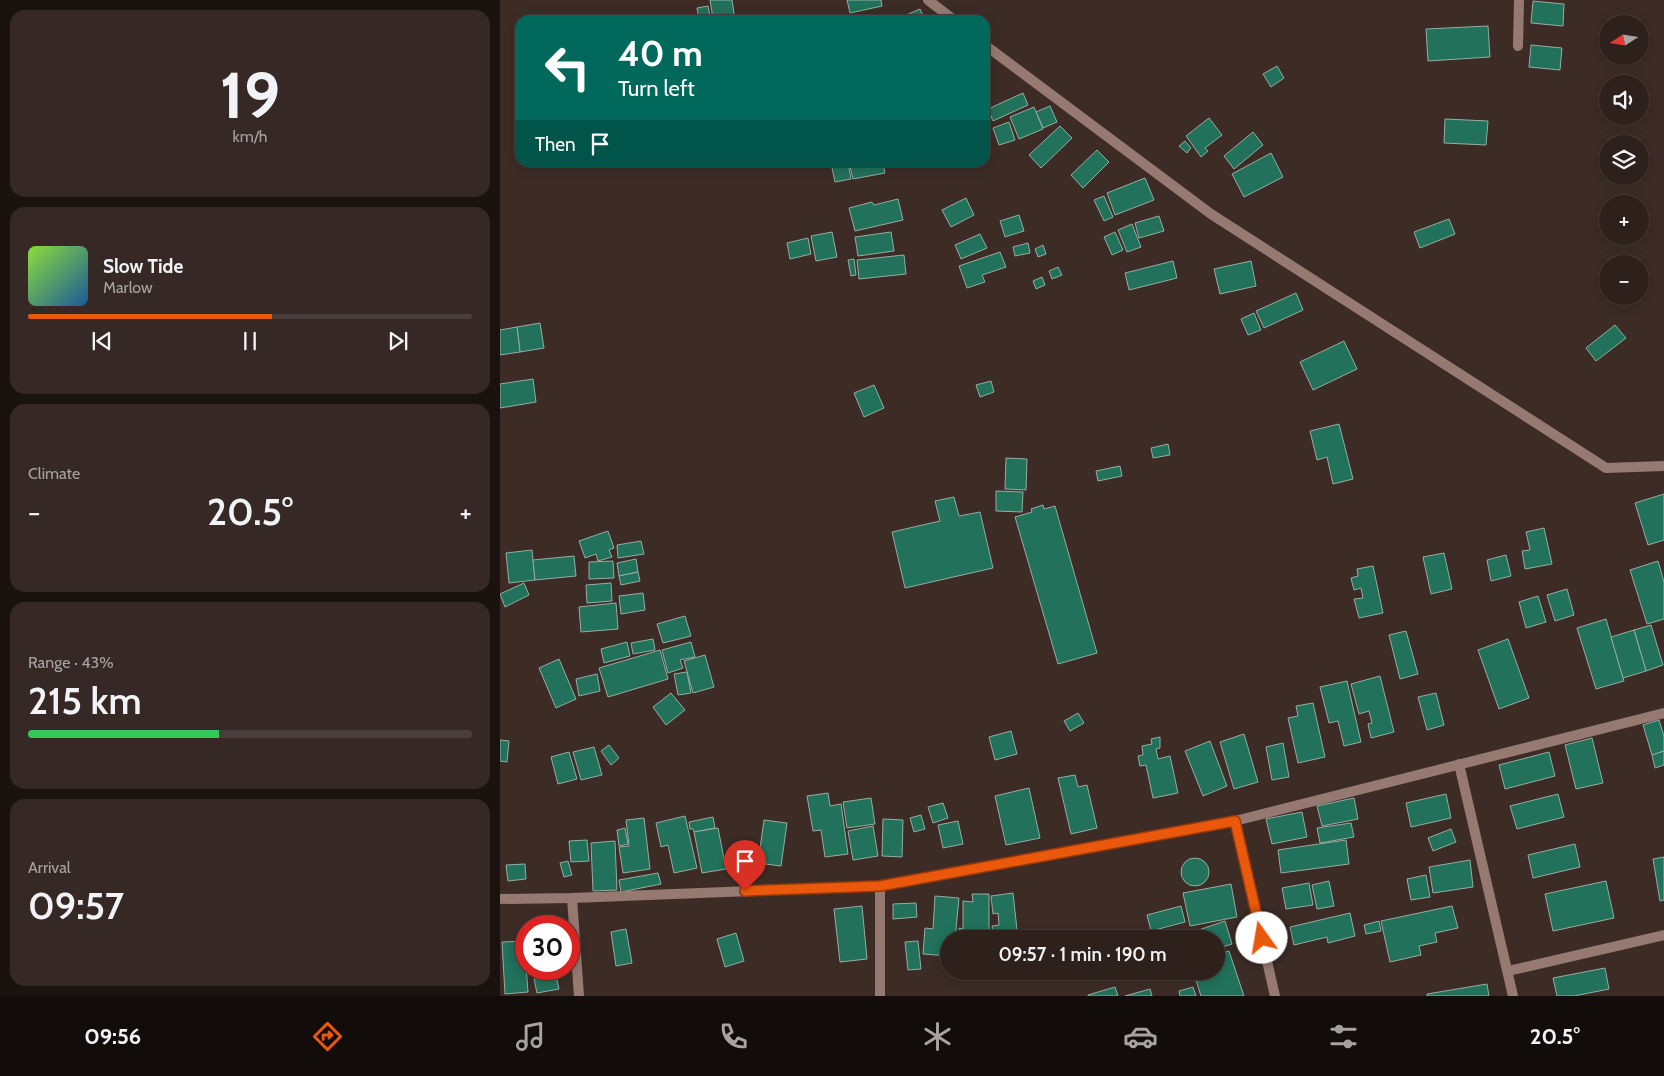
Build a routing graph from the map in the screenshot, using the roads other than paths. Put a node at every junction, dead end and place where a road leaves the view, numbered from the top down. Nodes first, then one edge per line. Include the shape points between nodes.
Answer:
1 (928, 0) edge
2 (1519, 0) edge
3 (948, 15) edge
4 (1518, 46) dead end
5 (990, 49) edge
6 (1664, 466) edge
7 (1664, 713) edge
8 (1459, 764) junction
9 (1235, 821) junction
10 (880, 886) junction
11 (572, 898) junction
12 (500, 899) edge
13 (1664, 935) edge
14 (1508, 971) junction
15 (579, 996) edge
16 (880, 996) edge
17 (1275, 996) edge
18 (1513, 996) edge

1 - 3 street
2 - 4 street
5 - 6 street via 1211,214 1606,468
7 - 8 street
8 - 9 street
8 - 14 street
9 - 10 street
9 - 17 street
10 - 11 street
10 - 16 street
11 - 12 street
11 - 15 street
13 - 14 street
14 - 18 street

